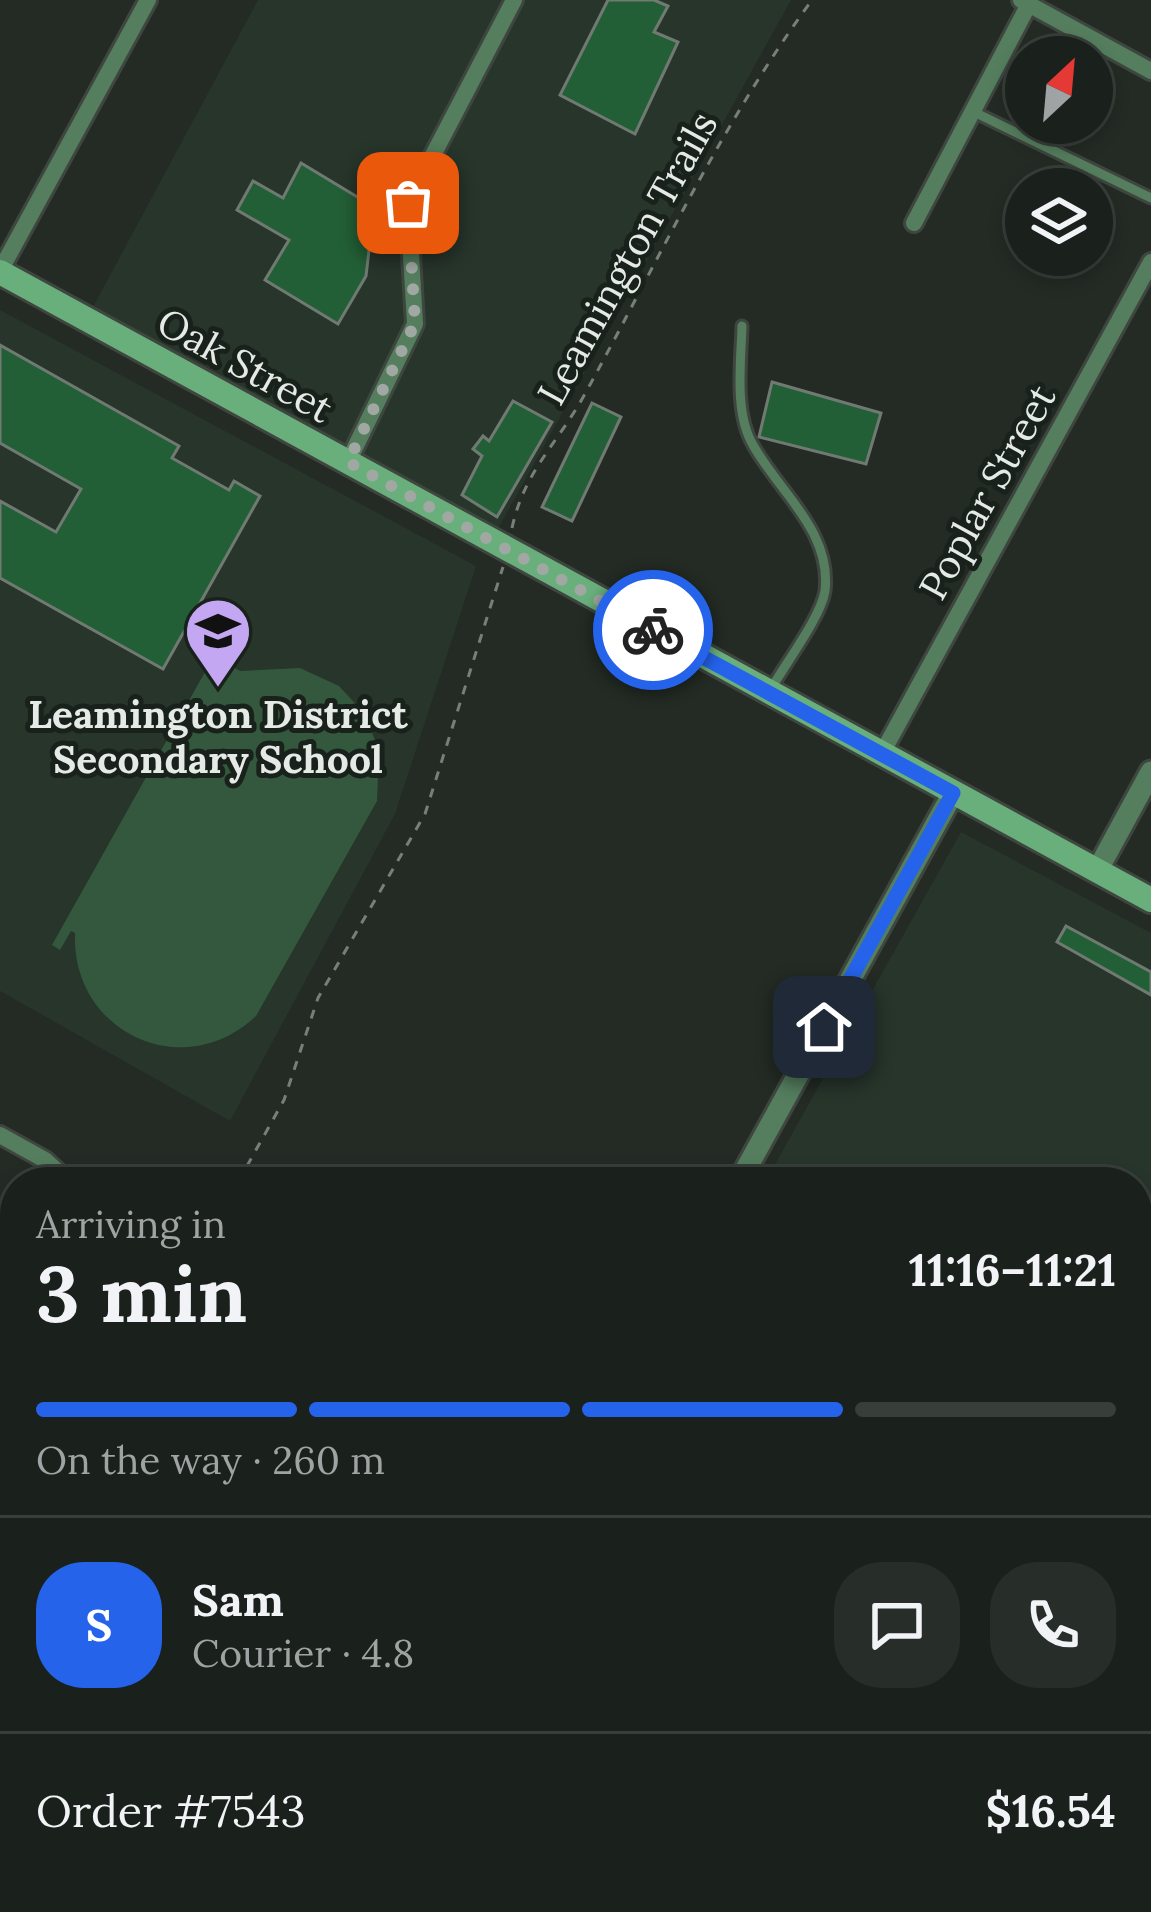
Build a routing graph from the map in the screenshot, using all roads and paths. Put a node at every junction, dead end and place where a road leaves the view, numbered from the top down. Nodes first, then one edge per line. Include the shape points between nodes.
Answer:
1 (148, 0) edge
2 (514, 0) edge
3 (812, 0) edge
4 (1025, 2) edge
5 (1151, 70) edge
6 (974, 112) junction
7 (1151, 198) edge
8 (914, 223) dead end
9 (1151, 262) edge
10 (0, 271) edge
11 (742, 326) dead end
12 (348, 462) junction
13 (508, 550) junction
14 (768, 693) junction
15 (881, 755) junction
16 (1151, 772) edge
17 (953, 793) junction
18 (1097, 871) junction
19 (1151, 900) edge
20 (0, 1135) edge
21 (53, 1167) edge
22 (246, 1167) edge
23 (747, 1167) edge

1 - 10 street
2 - 12 street via 408,203 415,323
3 - 13 path, Leamington Trails via 769,58 578,406 520,489
4 - 5 street
4 - 6 street
6 - 7 lane
6 - 8 street
9 - 15 street, Poplar Street
10 - 12 main road, Oak Street
11 - 14 lane via 751,442 798,503 823,558 825,593
12 - 13 main road, Oak Street
13 - 14 main road, Oak Street
13 - 22 path, Leamington Trails via 425,814 317,998 284,1100
14 - 15 main road, Oak Street
15 - 17 main road, Oak Street
16 - 18 street
17 - 18 main road, Oak Street
17 - 23 street
18 - 19 main road, Oak Street
20 - 21 street

